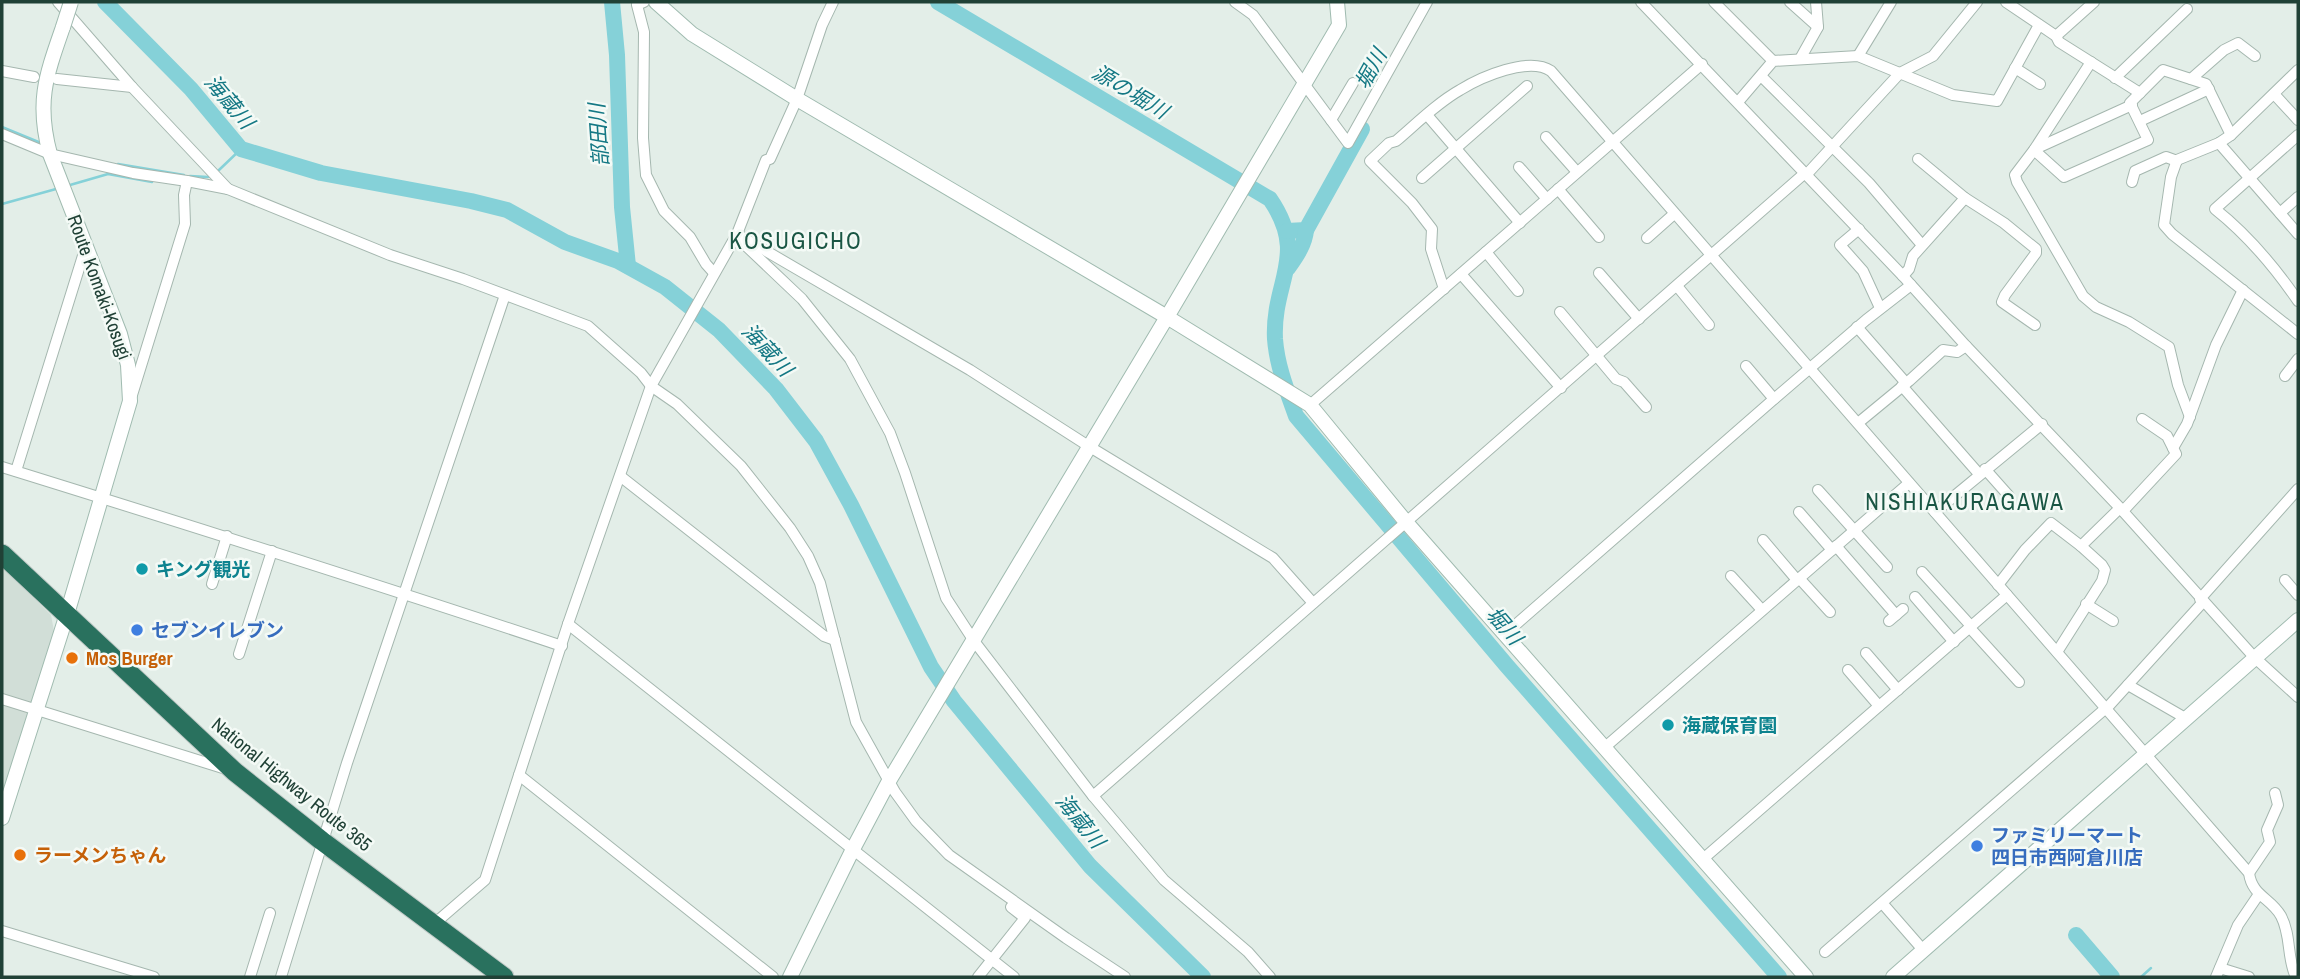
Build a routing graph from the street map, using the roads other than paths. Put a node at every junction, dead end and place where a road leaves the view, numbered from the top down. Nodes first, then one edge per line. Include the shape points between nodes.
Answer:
1 (58, 2) edge
2 (71, 2) edge
3 (644, 2) edge
4 (656, 2) edge
5 (833, 2) edge
6 (1235, 2) edge
7 (1337, 2) edge
8 (1427, 2) edge
9 (1641, 2) edge
10 (1714, 2) edge
11 (1790, 2) edge
12 (1816, 2) edge
13 (1891, 2) edge
14 (1978, 2) edge
15 (2006, 2) edge
16 (2094, 2) edge
17 (2188, 9) dead end
18 (2039, 25) junction
19 (1818, 27) junction
20 (2056, 36) junction
21 (1858, 55) junction
22 (2255, 56) dead end
23 (1800, 59) junction
24 (1773, 61) junction
25 (2091, 62) junction
26 (1702, 64) junction
27 (2015, 68) junction
28 (2298, 70) edge
29 (2, 71) edge
30 (1900, 73) junction
31 (1760, 76) junction
32 (34, 77) dead end
33 (2115, 78) junction
34 (57, 79) dead end
35 (2191, 79) junction
36 (1304, 83) junction
37 (1353, 83) dead end
38 (2040, 84) dead end
39 (1527, 86) dead end
40 (132, 87) junction
41 (2209, 89) junction
42 (2140, 93) junction
43 (2274, 94) junction
44 (797, 99) junction
45 (1738, 102) junction
46 (2132, 105) junction
47 (1427, 115) junction
48 (1331, 120) junction
49 (2298, 120) edge
50 (2140, 121) junction
51 (2, 134) edge
52 (2231, 135) junction
53 (2298, 135) edge
54 (1546, 137) dead end
55 (1612, 143) junction
56 (2219, 143) junction
57 (1455, 148) junction
58 (1833, 148) junction
59 (2035, 149) junction
60 (50, 153) junction
61 (1918, 159) dead end
62 (2177, 161) junction
63 (1519, 167) dead end
64 (1577, 172) junction
65 (1806, 174) junction
66 (1422, 178) dead end
67 (2250, 179) junction
68 (187, 181) junction
69 (2132, 182) dead end
70 (228, 189) junction
71 (1558, 189) junction
72 (2298, 197) edge
73 (1965, 198) junction
74 (1547, 199) junction
75 (2280, 213) junction
76 (1674, 214) junction
77 (1520, 223) junction
78 (1859, 229) junction
79 (737, 234) junction
80 (2298, 234) edge
81 (1599, 237) dead end
82 (1647, 238) dead end
83 (86, 246) junction
84 (1922, 246) junction
85 (1486, 253) junction
86 (1711, 257) junction
87 (1599, 273) dead end
88 (713, 274) junction
89 (1461, 274) junction
90 (1903, 276) junction
91 (1911, 285) junction
92 (1677, 286) junction
93 (1444, 289) junction
94 (2243, 290) junction
95 (1518, 291) dead end
96 (505, 295) junction
97 (2298, 301) edge
98 (1880, 309) junction
99 (1560, 312) dead end
100 (1167, 317) junction
101 (1639, 319) junction
102 (1709, 325) dead end
103 (2035, 325) dead end
104 (1857, 327) junction
105 (2298, 334) edge
106 (1966, 346) junction
107 (1597, 356) junction
108 (2298, 359) edge
109 (1746, 366) dead end
110 (1810, 368) junction
111 (2285, 376) dead end
112 (1904, 384) junction
113 (651, 386) junction
114 (1561, 388) junction
115 (1774, 399) junction
116 (130, 401) junction
117 (1304, 401) junction
118 (1646, 407) dead end
119 (2190, 417) junction
120 (2142, 418) dead end
121 (1858, 424) junction
122 (2042, 424) junction
123 (1090, 447) junction
124 (2174, 448) junction
125 (2, 467) edge
126 (16, 471) junction
127 (1982, 472) junction
128 (620, 476) junction
129 (1909, 483) junction
130 (1818, 490) dead end
131 (2296, 495) edge
132 (2008, 496) dead end
133 (101, 499) junction
134 (2122, 510) junction
135 (1799, 512) dead end
136 (1935, 512) junction
137 (1405, 523) junction
138 (1854, 530) junction
139 (227, 536) junction
140 (1763, 540) dead end
141 (2081, 546) junction
142 (1834, 548) junction
143 (272, 551) junction
144 (2, 554) edge
145 (1886, 567) dead end
146 (1922, 572) dead end
147 (1731, 576) dead end
148 (1798, 579) junction
149 (2285, 580) dead end
150 (212, 584) dead end
151 (1998, 585) junction
152 (404, 593) junction
153 (2007, 595) junction
154 (2298, 595) edge
155 (1915, 597) dead end
156 (2202, 600) junction
157 (1314, 603) junction
158 (2086, 604) junction
159 (1762, 610) junction
160 (1830, 612) dead end
161 (67, 614) junction
162 (1896, 615) dead end
163 (2298, 620) edge
164 (2113, 621) dead end
165 (568, 624) junction
166 (1970, 627) junction
167 (1504, 634) junction
168 (835, 640) junction
169 (974, 642) junction
170 (1954, 642) junction
171 (562, 646) junction
172 (2057, 652) junction
173 (1866, 653) dead end
174 (239, 654) dead end
175 (2254, 657) junction
176 (1847, 670) dead end
177 (2019, 682) dead end
178 (2128, 685) junction
179 (1898, 690) junction
180 (2298, 697) edge
181 (2, 699) edge
182 (1879, 706) junction
183 (2106, 708) junction
184 (35, 710) junction
185 (2187, 719) junction
186 (1604, 748) junction
187 (2146, 754) junction
188 (234, 772) junction
189 (519, 775) junction
190 (889, 781) junction
191 (2276, 793) dead end
192 (1093, 796) junction
193 (2, 818) edge
194 (323, 841) junction
195 (853, 849) junction
196 (1703, 859) junction
197 (2249, 873) junction
198 (987, 882) junction
199 (2259, 894) junction
200 (1883, 904) junction
201 (270, 913) dead end
202 (434, 924) junction
203 (2, 931) edge
204 (1924, 951) junction
205 (1825, 953) dead end
206 (992, 960) junction
207 (2218, 973) edge
208 (154, 977) edge
209 (250, 977) edge
210 (281, 977) edge
211 (504, 977) edge
212 (773, 977) edge
213 (790, 977) edge
214 (978, 977) edge
215 (1014, 977) edge
216 (1125, 977) edge
217 (1270, 977) edge
218 (1806, 977) edge
219 (1894, 977) edge
220 (2249, 977) edge
221 (2298, 977) edge

1 - 40 street
2 - 60 street, Route Komaki-Kosugi, bridge via 44,86 42,114
3 - 88 street via 637,5 644,32 646,175 664,211 690,237
4 - 44 street via 692,34
5 - 44 street
6 - 36 street via 1253,15
7 - 36 street via 1339,25
8 - 48 street via 1348,143
9 - 26 street
10 - 24 street
11 - 19 street
12 - 19 street
13 - 21 street
14 - 30 street via 1933,55
15 - 18 street
16 - 20 street
17 - 33 street
18 - 20 street
18 - 27 street
19 - 23 street
20 - 25 street
21 - 23 street
21 - 30 street
22 - 35 street via 2238,43
23 - 24 street
24 - 31 street
25 - 33 street
25 - 59 street
26 - 45 street
26 - 55 street
27 - 30 street via 1997,101 1953,95
27 - 38 street
28 - 43 street
29 - 32 street
30 - 58 street
31 - 45 street
31 - 58 street
33 - 42 street
34 - 40 street
35 - 41 street
35 - 42 street via 2163,70
36 - 48 street
36 - 100 street
37 - 48 street
39 - 57 street
40 - 70 street
41 - 50 street
41 - 52 street
42 - 46 street
43 - 49 street
43 - 52 street
44 - 79 street via 766,160
44 - 100 street
45 - 65 street
46 - 50 street
46 - 59 street
47 - 55 street via 1473,83 1513,68 1541,65
47 - 57 street
47 - 93 street via 1370,161 1432,229 1431,249
50 - 59 street via 2148,139 2064,177
51 - 60 street
52 - 56 street
53 - 67 street
54 - 64 street
55 - 64 street
55 - 76 street
56 - 62 street
56 - 67 street
57 - 66 street
57 - 77 street
58 - 65 street
58 - 84 street
59 - 119 street via 2015,175 2017,182 2079,291 2096,307 2169,347
60 - 68 street
60 - 83 street, Route Komaki-Kosugi
61 - 73 street
62 - 69 street via 2166,157 2135,171
62 - 94 street via 2164,225
63 - 74 street
64 - 71 street
65 - 78 street
65 - 86 street
67 - 75 street
67 - 97 street via 2215,209 2259,249
68 - 70 street
68 - 116 street via 185,225
70 - 96 street via 390,256
71 - 74 street
71 - 81 street
72 - 75 street
73 - 84 street
73 - 103 street via 2036,249 2002,302
74 - 77 street
75 - 80 street
76 - 82 street
76 - 86 street
77 - 85 street
78 - 90 street
78 - 98 street via 1840,246 1863,271
79 - 88 street
79 - 123 street via 970,370
79 - 169 street via 802,299 850,359 890,433 946,598
83 - 116 street, Route Komaki-Kosugi via 124,345
83 - 126 street
84 - 90 street
85 - 89 street
85 - 95 street
86 - 92 street
86 - 110 street
87 - 101 street
88 - 113 street
89 - 93 street
89 - 114 street
90 - 91 street
91 - 98 street
91 - 106 street
92 - 101 street
92 - 102 street
93 - 117 street
94 - 105 street
94 - 119 street via 2216,345
96 - 113 street via 587,326
96 - 152 street
98 - 104 street
99 - 107 street
100 - 117 street
100 - 123 street
101 - 107 street
104 - 110 street
104 - 112 street
106 - 112 street via 1957,352 1943,350
106 - 122 street
107 - 114 street
107 - 118 street
108 - 111 street
109 - 115 street
110 - 115 street
110 - 121 street
112 - 121 street
112 - 127 street
113 - 128 street
113 - 168 street via 677,404 741,466 790,528 817,575
114 - 137 street
115 - 167 street
116 - 133 street, Route Komaki-Kosugi
117 - 137 street
119 - 124 street
120 - 124 street via 2167,436
121 - 129 street
122 - 127 street
122 - 134 street
123 - 157 street via 1273,558
123 - 169 street
124 - 134 street via 2176,454
125 - 126 street
126 - 133 street
127 - 132 street
127 - 136 street
128 - 165 street
128 - 168 street
129 - 136 street
129 - 138 street
130 - 138 street
131 - 156 street
133 - 139 street
133 - 161 street, Route Komaki-Kosugi
134 - 141 street
134 - 156 street
135 - 142 street
136 - 151 street
137 - 157 street
137 - 167 street
138 - 142 street
138 - 145 street
139 - 143 street
139 - 150 street
140 - 148 street
141 - 151 street via 2051,523
141 - 158 street via 2105,570
142 - 148 street
142 - 162 street
143 - 152 street
143 - 174 street
144 - 161 highway, National Highway Route 365
146 - 166 street
147 - 159 street
148 - 159 street
148 - 160 street
149 - 154 street
151 - 153 street
152 - 171 street
152 - 194 street
153 - 166 street
153 - 172 street
155 - 170 street
156 - 175 street
156 - 178 street
157 - 192 street
158 - 164 street
158 - 172 street
159 - 186 street
161 - 184 street, Route Komaki-Kosugi
161 - 188 highway, National Highway Route 365
163 - 175 street
165 - 171 street
165 - 195 street
166 - 170 street
166 - 177 street
167 - 186 street
168 - 190 street via 856,722
169 - 190 street
169 - 192 street
170 - 179 street
171 - 189 street
172 - 183 street
173 - 179 street
175 - 180 street
175 - 185 street
176 - 182 street
178 - 183 street
178 - 185 street
179 - 182 street
181 - 184 street
182 - 196 street
183 - 187 street
183 - 200 street
184 - 188 street
184 - 193 street, Route Komaki-Kosugi
185 - 187 street
186 - 196 street
187 - 197 street
187 - 204 street
188 - 194 highway, National Highway Route 365
189 - 202 street via 485,880
189 - 212 street
190 - 195 street
190 - 198 street via 923,830
191 - 197 street via 2278,805 2267,830 2270,842
192 - 217 street via 1164,880 1248,952
194 - 202 highway, National Highway Route 365
194 - 210 street
195 - 206 street
195 - 213 street
196 - 218 street
197 - 199 street via 2250,884
198 - 206 street via 1025,918
198 - 216 street
199 - 207 street via 2238,925
199 - 221 street via 2287,928 2291,964
200 - 204 street
200 - 205 street
201 - 209 street
202 - 211 highway, National Highway Route 365
203 - 208 street
204 - 219 street
206 - 214 street
206 - 215 street
207 - 220 street

